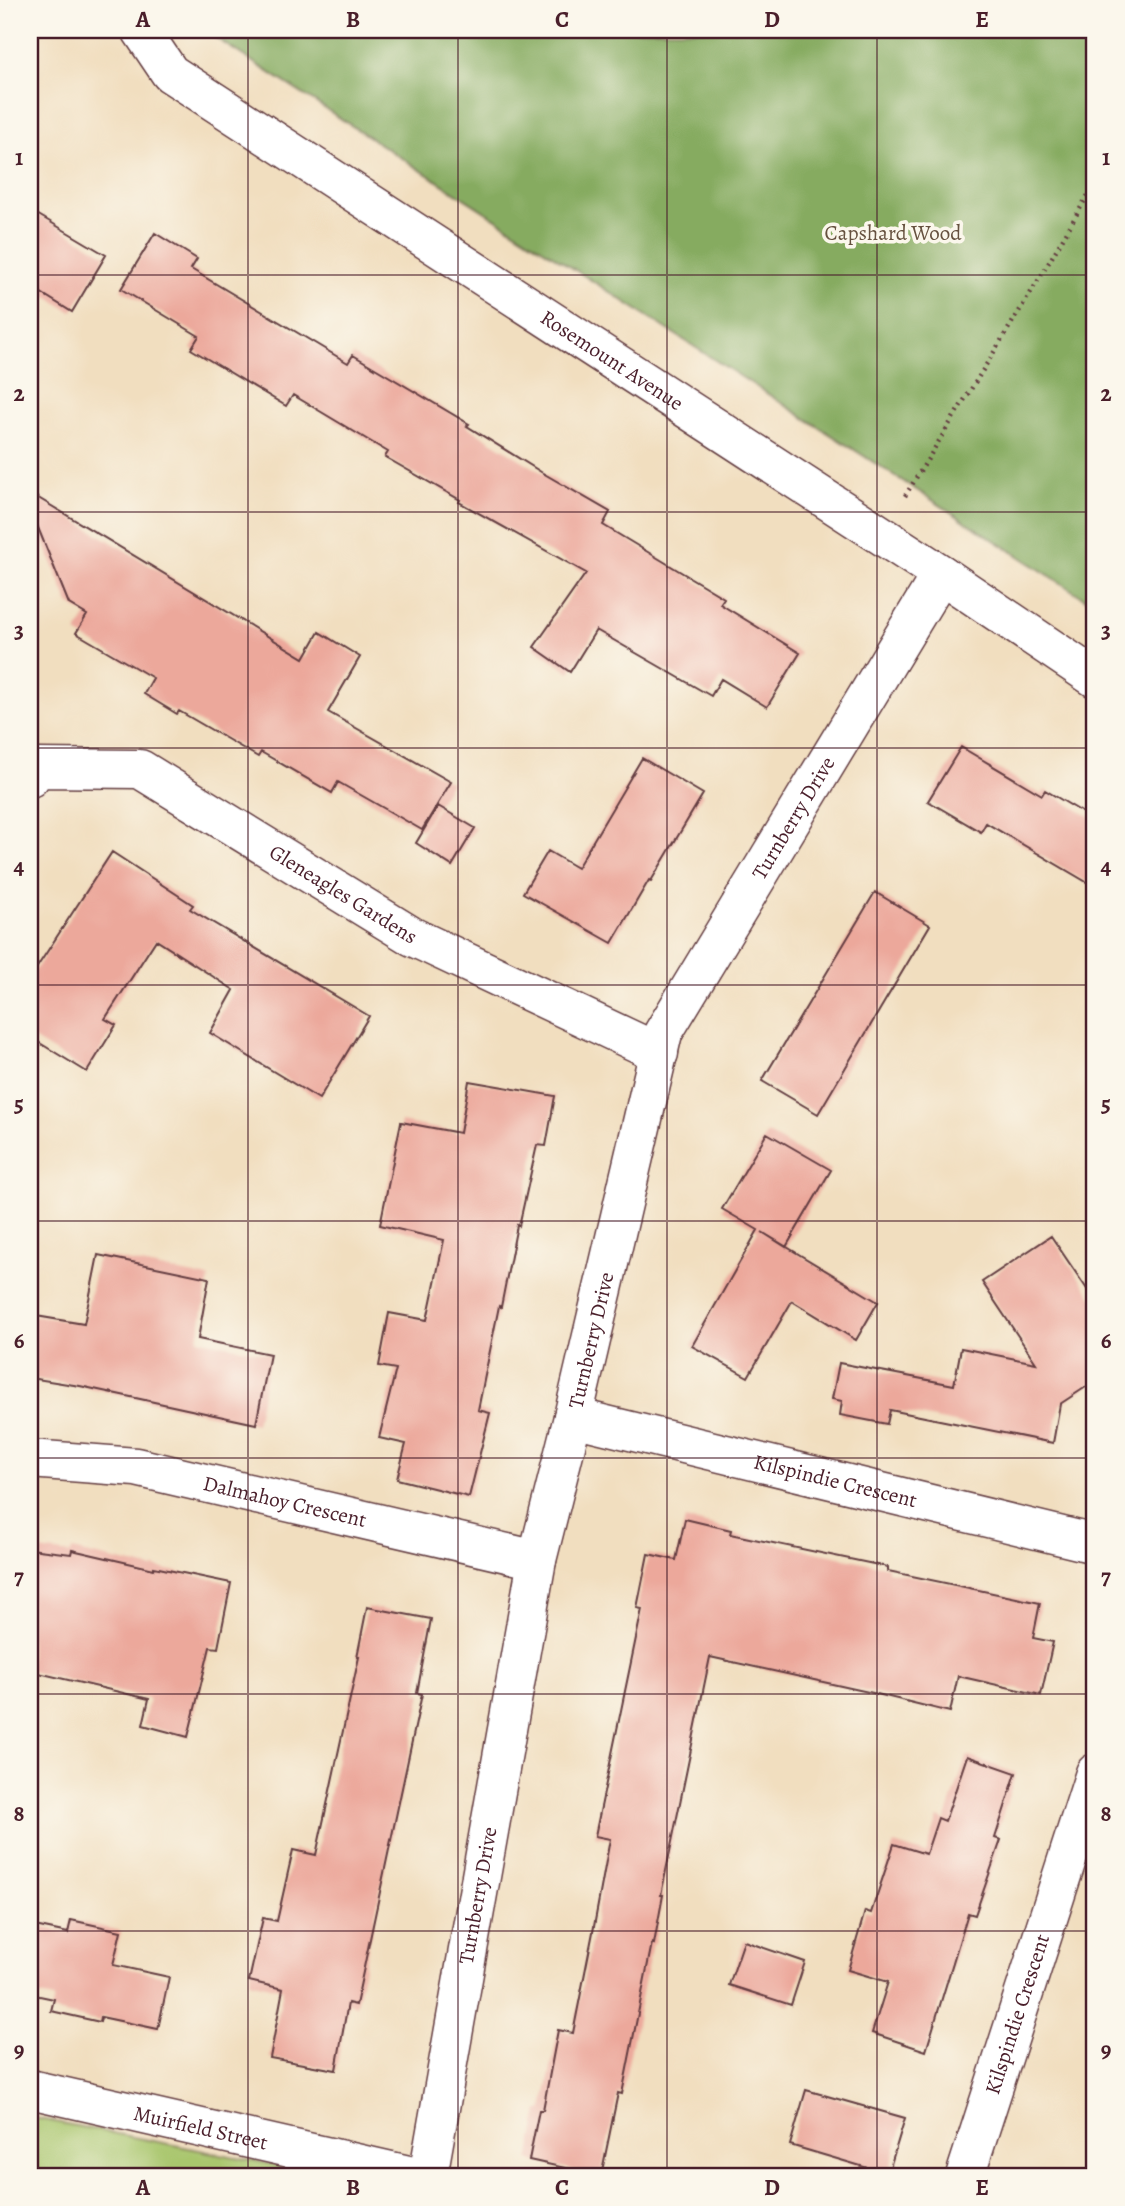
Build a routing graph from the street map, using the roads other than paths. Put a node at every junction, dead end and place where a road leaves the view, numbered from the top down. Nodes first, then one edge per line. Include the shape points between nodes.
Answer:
1 (141, 30) edge
2 (941, 574) junction
3 (1095, 678) edge
4 (30, 778) edge
5 (659, 1053) junction
6 (573, 1417) junction
7 (30, 1459) edge
8 (1095, 1544) edge
9 (537, 1560) junction
10 (1095, 1773) edge
11 (30, 2089) edge
12 (413, 2176) edge
13 (428, 2176) edge
14 (965, 2176) edge

1 - 2 street, Rosemount Avenue via 170,74
2 - 3 street, Rosemount Avenue
2 - 5 street, Turnberry Drive via 663,1033
4 - 5 street, Gleneagles Gardens via 37,768 139,769 413,937
5 - 6 street, Turnberry Drive
6 - 8 street, Kilspindie Crescent
6 - 9 street, Turnberry Drive
7 - 9 street, Dalmahoy Crescent via 136,1467
9 - 13 street, Turnberry Drive
10 - 14 street, Kilspindie Crescent
11 - 12 street, Muirfield Street

